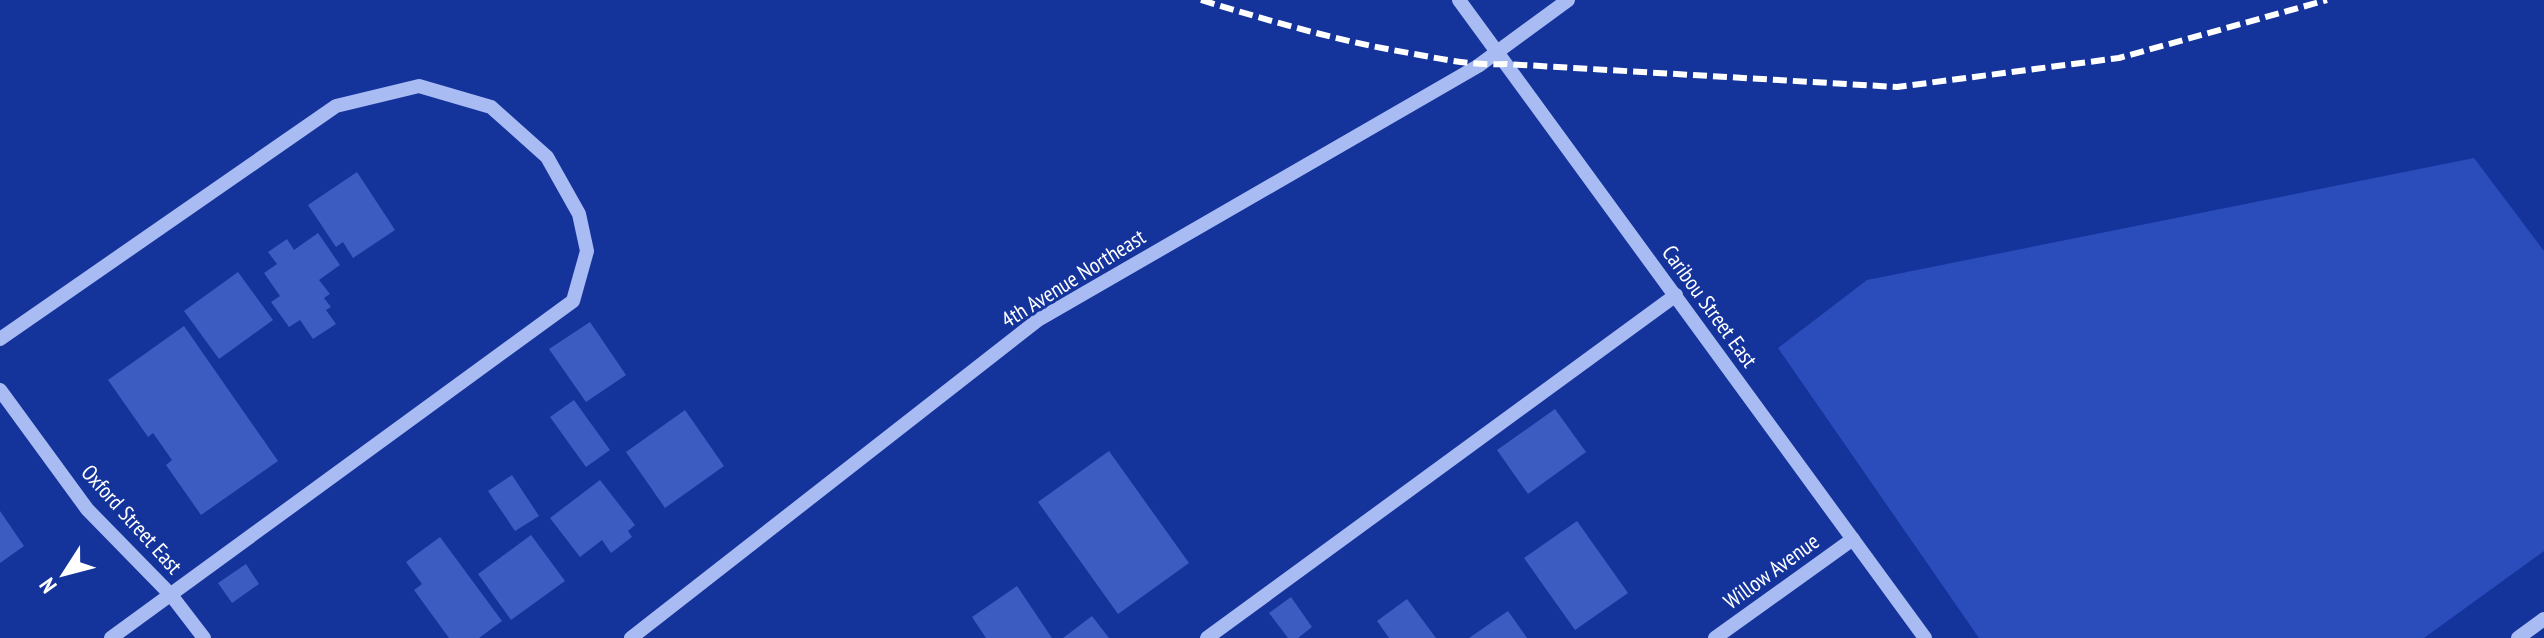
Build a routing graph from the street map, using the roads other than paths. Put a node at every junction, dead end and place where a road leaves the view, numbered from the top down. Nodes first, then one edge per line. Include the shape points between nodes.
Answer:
1 (1459, 0) edge
2 (1568, 0) edge
3 (1497, 52) junction
4 (1676, 295) junction
5 (0, 339) edge
6 (0, 390) edge
7 (1853, 539) junction
8 (171, 595) junction
9 (2544, 619) edge
10 (111, 638) edge
11 (204, 638) edge
12 (631, 638) edge
13 (1207, 638) edge
14 (1715, 638) edge
15 (1925, 638) edge
16 (2518, 638) edge

1 - 3 street, Caribou Street East
2 - 3 street, 4th Avenue Northeast
3 - 4 street, Caribou Street East
3 - 12 street, 4th Avenue Northeast via 1038,320
4 - 7 street, Caribou Street East
4 - 13 street
5 - 8 street via 336,106 419,86 491,107 547,157 579,214 587,251 573,301
6 - 8 street, Oxford Street East via 87,509
7 - 14 street, Willow Avenue
7 - 15 street, Caribou Street East
8 - 10 street
8 - 11 street, Oxford Street East
9 - 16 street

